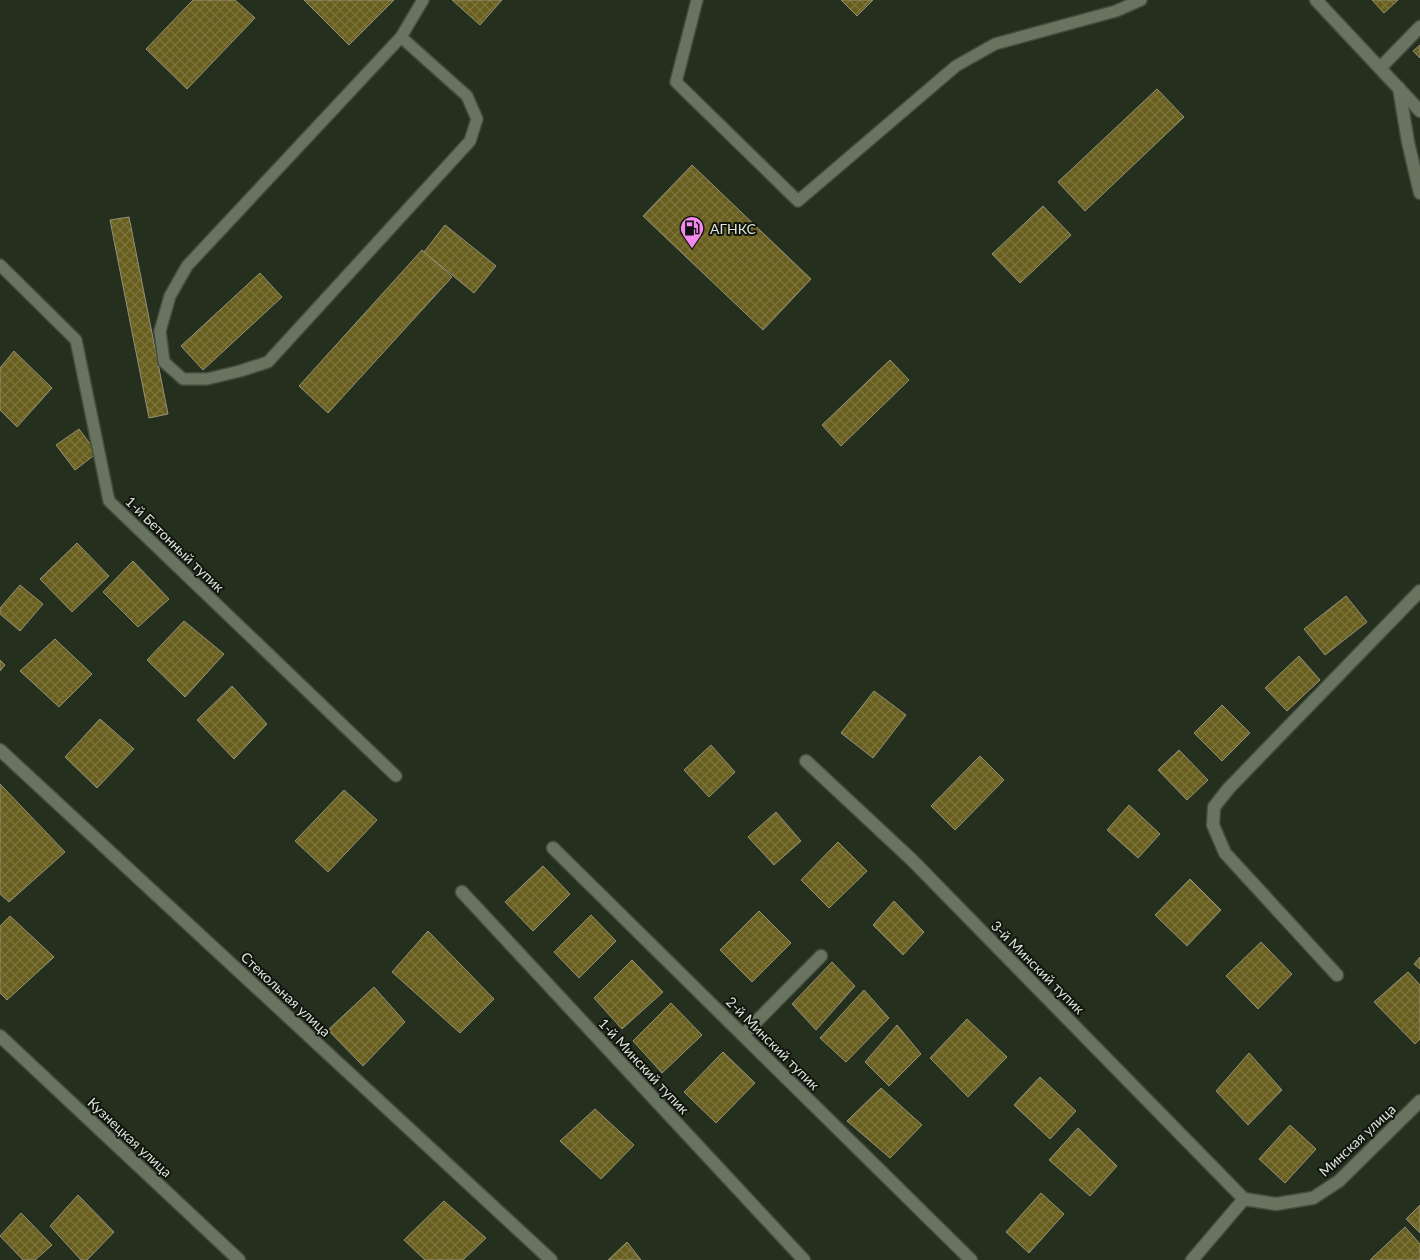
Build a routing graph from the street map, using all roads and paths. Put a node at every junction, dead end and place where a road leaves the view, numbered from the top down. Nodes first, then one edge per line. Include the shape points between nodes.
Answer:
1 (424, 0) edge
2 (697, 0) edge
3 (1141, 0) edge
4 (1316, 0) edge
5 (1420, 27) edge
6 (401, 37) junction
7 (1380, 68) junction
8 (1399, 88) junction
9 (1420, 111) edge
10 (1420, 193) edge
11 (0, 265) edge
12 (1420, 591) edge
13 (0, 750) edge
14 (806, 761) dead end
15 (396, 776) dead end
16 (553, 848) dead end
17 (462, 892) dead end
18 (821, 956) dead end
19 (1337, 975) dead end
20 (743, 1035) junction
21 (0, 1036) edge
22 (1420, 1101) edge
23 (1244, 1198) junction
24 (239, 1260) edge
25 (551, 1260) edge
26 (804, 1260) edge
27 (971, 1260) edge
28 (1192, 1260) edge

1 - 6 lane
2 - 3 lane via 676,82 798,201 964,62 995,44 1116,11
4 - 7 street
5 - 7 street
6 - 6 lane via 187,266 170,296 160,331 164,362 183,379 207,379 268,362 470,141 477,119 467,96
7 - 8 street
8 - 9 street
8 - 10 street
11 - 15 lane, 1-й Бетонный тупик via 76,340 109,501
12 - 19 street via 1214,807 1213,825 1225,852
13 - 25 street, Стекольная улица
14 - 23 street, 3-й Минский тупик via 912,860
16 - 20 street, 2-й Минский тупик
17 - 26 street, 1-й Минский тупик
18 - 20 street
20 - 27 street, 2-й Минский тупик
21 - 24 street, Кузнецкая улица
22 - 23 street, Минская улица via 1339,1182 1313,1198 1276,1204
23 - 28 street

